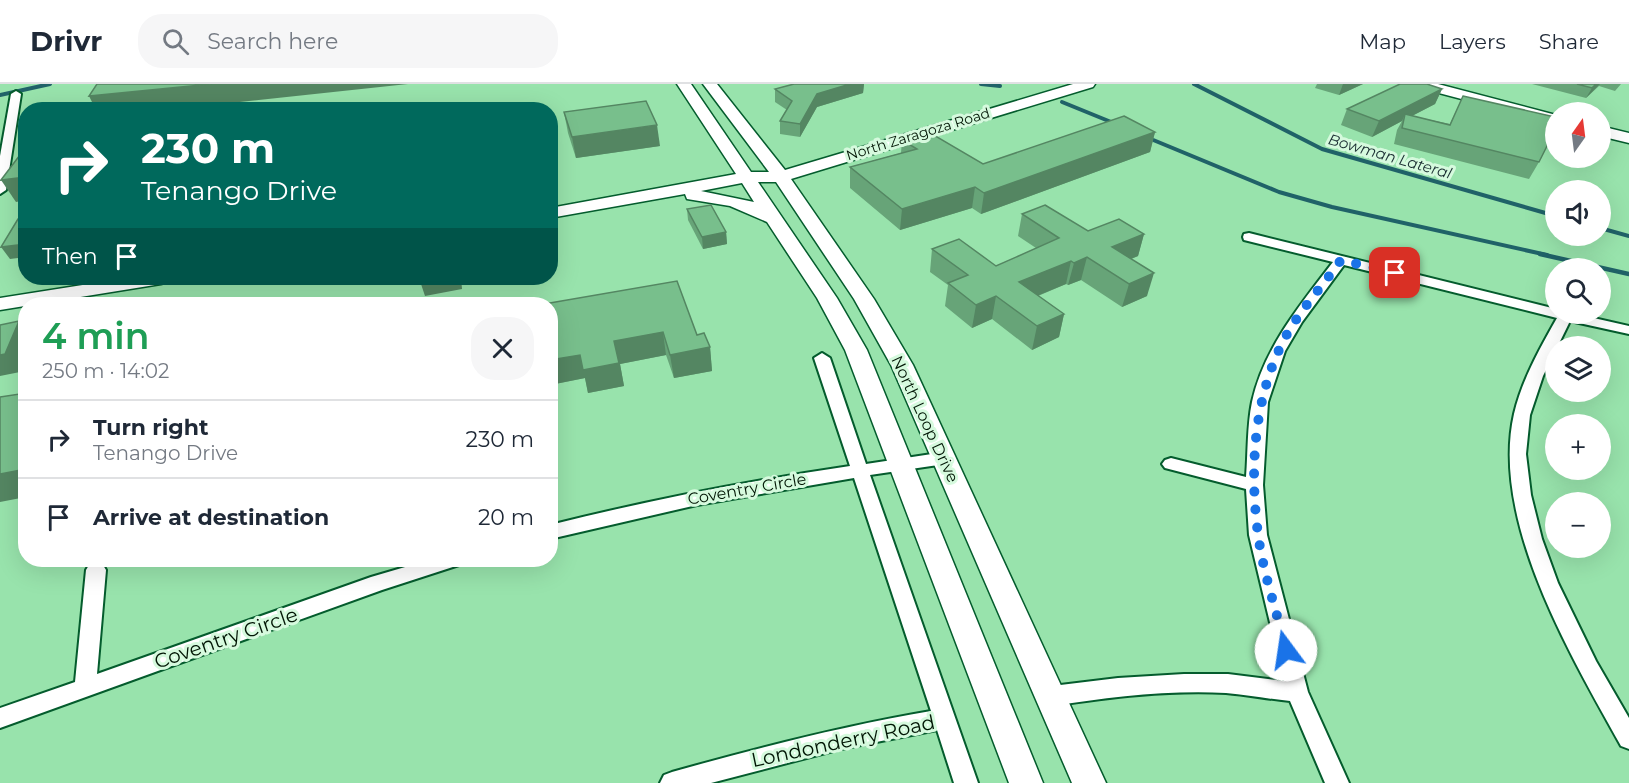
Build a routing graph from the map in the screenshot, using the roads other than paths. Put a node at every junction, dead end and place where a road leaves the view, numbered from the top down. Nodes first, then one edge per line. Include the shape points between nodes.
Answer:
1 (684, 84) edge
2 (710, 84) edge
3 (1050, 84) edge
4 (1063, 84) edge
5 (1088, 84) edge
6 (1421, 84) edge
7 (16, 94) dead end
8 (1002, 108) junction
9 (1545, 117) edge
10 (1611, 134) edge
11 (1629, 138) edge
12 (777, 171) junction
13 (748, 177) junction
14 (0, 190) edge
15 (657, 195) junction
16 (558, 212) edge
17 (773, 218) junction
18 (1249, 237) dead end
19 (1341, 260) junction
20 (118, 285) edge
21 (43, 297) edge
22 (18, 301) edge
23 (0, 304) edge
24 (1545, 310) edge
25 (1556, 324) edge
26 (1603, 324) edge
27 (1629, 330) edge
28 (822, 358) dead end
29 (945, 458) junction
30 (901, 464) junction
31 (1171, 464) dead end
32 (859, 471) junction
33 (1254, 485) junction
34 (558, 530) edge
35 (429, 567) edge
36 (96, 570) dead end
37 (85, 687) junction
38 (1297, 692) junction
39 (1052, 696) junction
40 (0, 718) edge
41 (944, 719) junction
42 (1629, 739) edge
43 (672, 783) edge
44 (966, 783) edge
45 (1026, 783) edge
46 (1089, 783) edge
47 (1336, 783) edge

1 - 13 main road
2 - 12 main road, North Loop Drive
3 - 12 main road, North Zaragoza Road
4 - 8 main road via 1010,99
5 - 8 main road, North Zaragoza Road
6 - 9 main road
7 - 14 street
8 - 12 main road, North Zaragoza Road
10 - 11 main road
12 - 13 main road, North Zaragoza Road
12 - 29 main road, North Loop Drive via 864,299 902,365
13 - 15 main road, North Zaragoza Road
13 - 17 main road
15 - 16 main road, North Zaragoza Road
15 - 17 main road via 730,199 752,205
17 - 30 main road via 827,298 856,350
18 - 19 street
19 - 24 street
19 - 33 street via 1295,321 1278,351 1260,402
20 - 21 main road
22 - 23 main road
25 - 42 street via 1522,416 1518,446 1520,483 1544,573 1564,620
26 - 27 street
28 - 32 street
29 - 30 street, Coventry Circle
29 - 39 main road, North Loop Drive
30 - 32 street, Coventry Circle
30 - 45 main road
31 - 33 street
32 - 34 street, Coventry Circle via 729,490
32 - 41 street
33 - 38 street via 1264,566
35 - 37 street, Coventry Circle
36 - 37 street
37 - 40 street, Coventry Circle
38 - 39 street via 1228,684 1164,685 1102,688
38 - 47 street
39 - 46 main road, North Loop Drive
41 - 43 street, Londonderry Road
41 - 44 street

